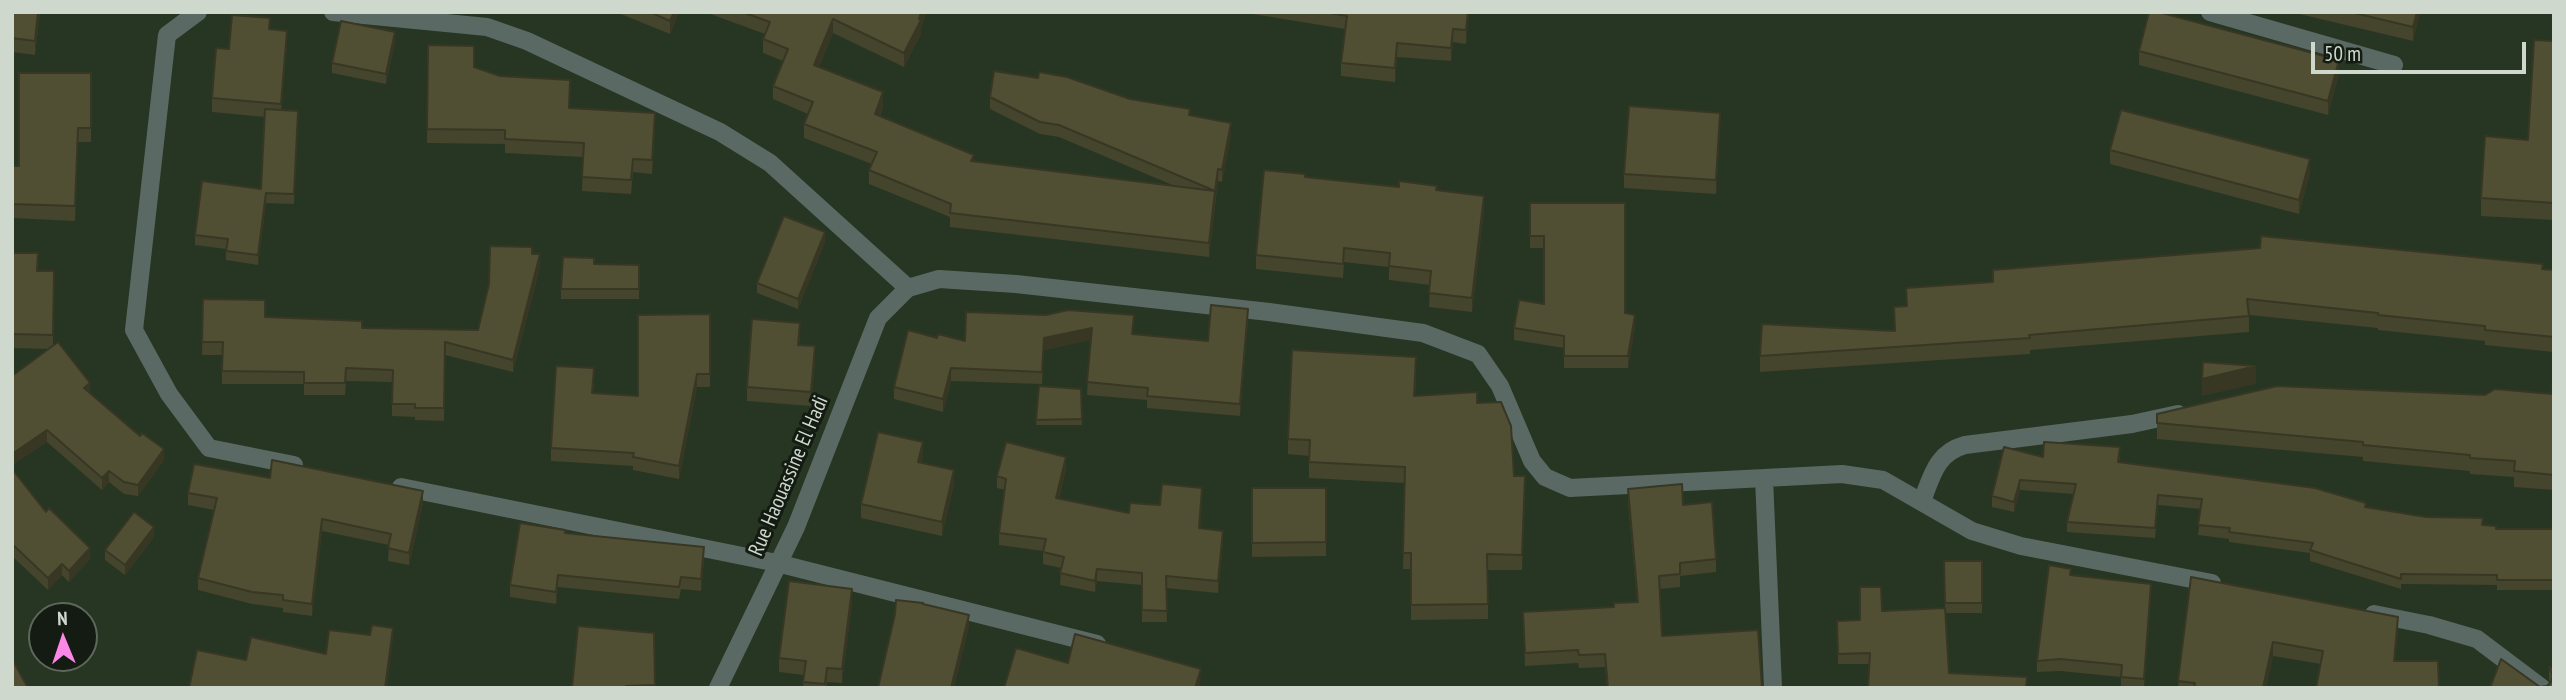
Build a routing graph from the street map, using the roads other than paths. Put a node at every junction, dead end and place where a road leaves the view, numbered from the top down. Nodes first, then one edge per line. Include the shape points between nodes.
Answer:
1 (198, 12) edge
2 (333, 12) edge
3 (2210, 12) edge
4 (2394, 65) dead end
5 (908, 288) junction
6 (2197, 409) edge
7 (317, 470) edge
8 (1764, 478) junction
9 (384, 484) edge
10 (1922, 501) junction
11 (777, 563) junction
12 (2225, 585) edge
13 (2361, 612) edge
14 (1112, 648) edge
15 (2539, 687) edge
16 (718, 688) edge
17 (1773, 688) edge

1 - 7 street via 167,35 134,330 169,394 209,448
2 - 5 street via 487,27 527,41 720,132 770,163
3 - 4 street
5 - 8 street via 939,279 1016,284 1423,332 1478,354 1500,386 1532,461 1545,477 1570,488
5 - 11 street, Rue Haouassine El Hadi via 878,318 796,527
6 - 10 street via 2132,424 1951,449 1939,460
8 - 10 street via 1842,474 1883,480
8 - 17 street
9 - 11 street
10 - 12 street via 1972,531 2021,546
11 - 14 street
11 - 16 street, Rue Haouassine El Hadi
13 - 15 street via 2477,639

